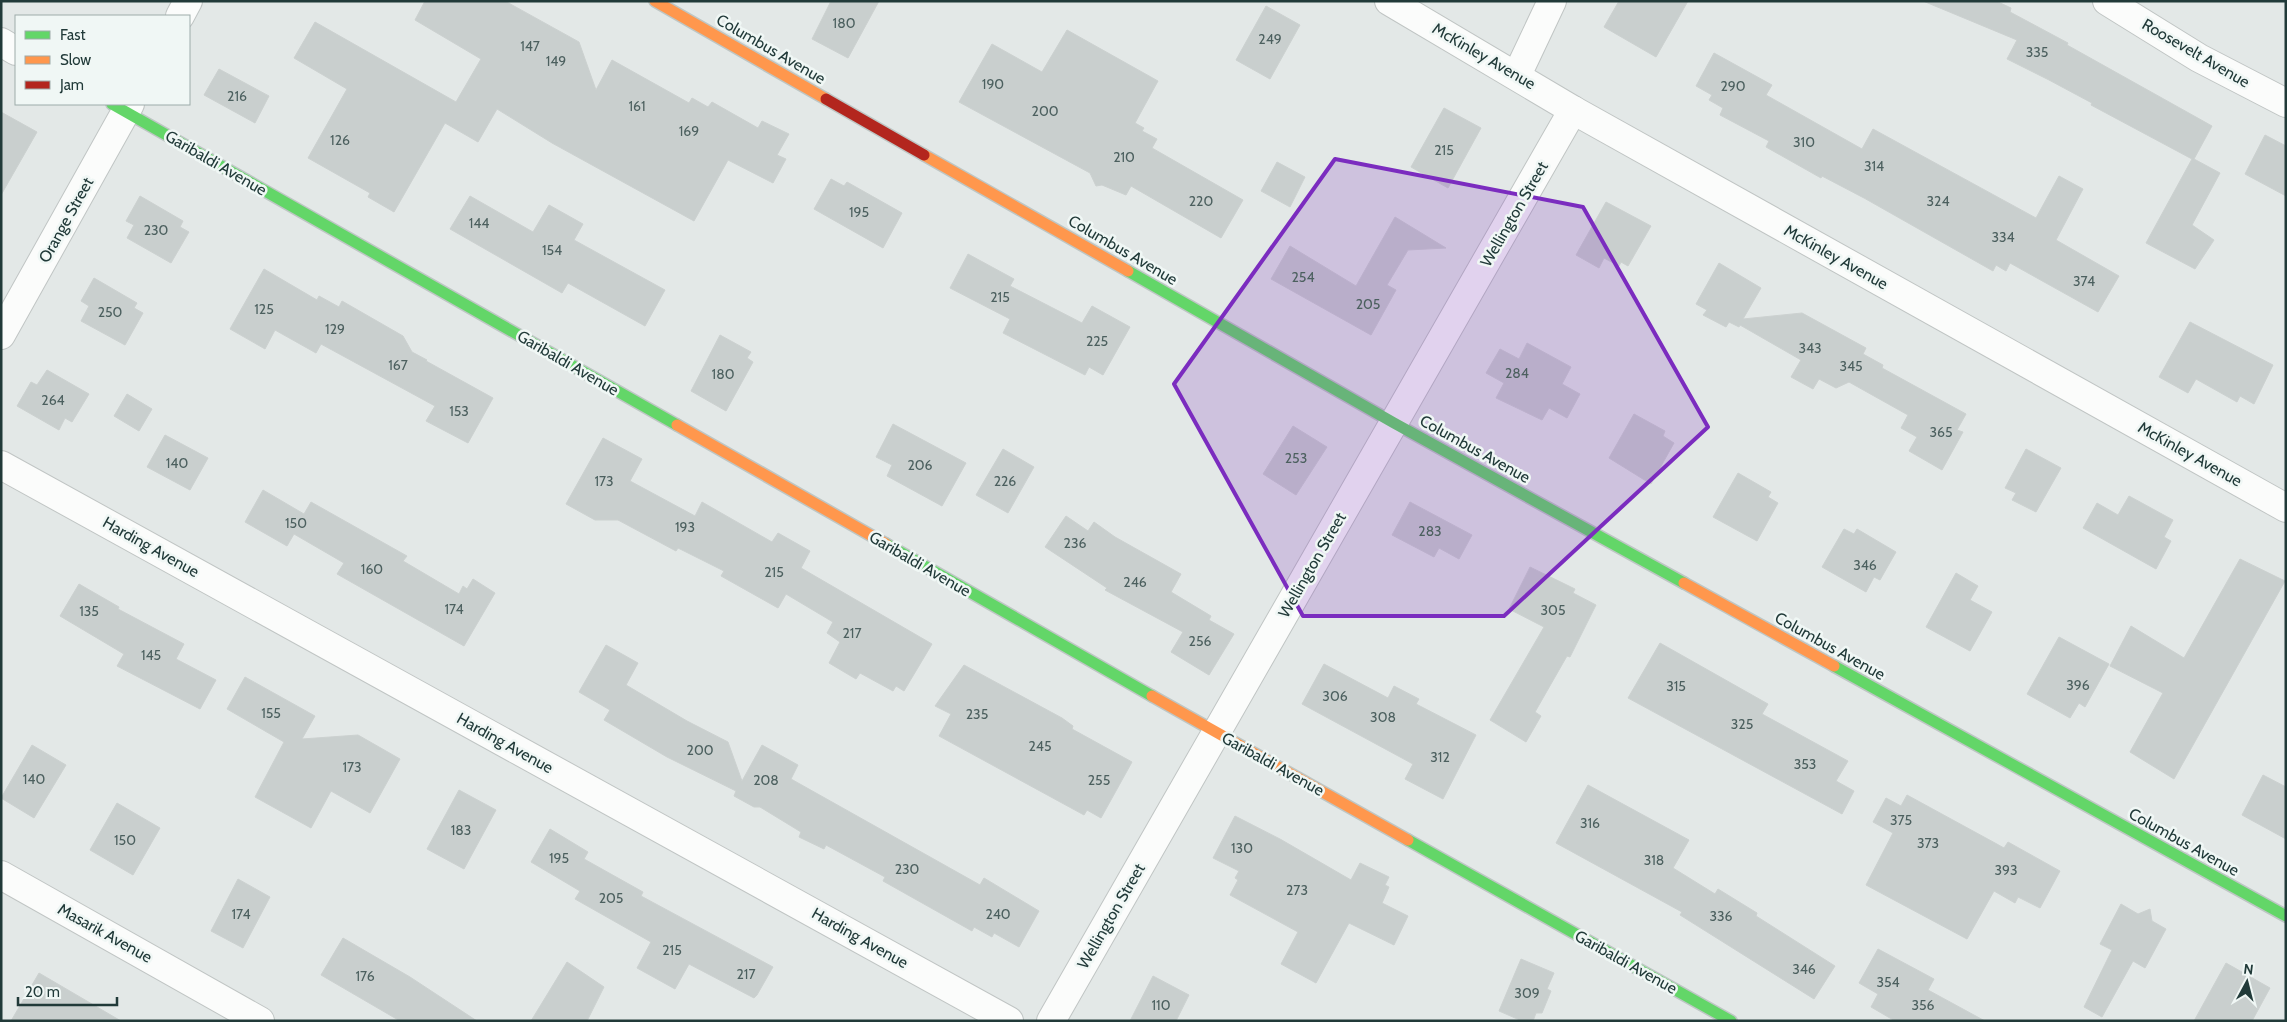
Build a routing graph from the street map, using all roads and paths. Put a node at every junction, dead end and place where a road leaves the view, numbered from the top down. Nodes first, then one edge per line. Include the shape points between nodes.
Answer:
1 (188, 1) edge
2 (655, 1) edge
3 (1388, 1) edge
4 (1552, 1) edge
5 (2107, 1) edge
6 (181, 15) edge
7 (1, 42) edge
8 (15, 50) edge
9 (1517, 75) junction
10 (2286, 103) edge
11 (122, 106) edge
12 (1573, 110) junction
13 (1, 336) edge
14 (1394, 423) junction
15 (1, 465) edge
16 (2286, 508) edge
17 (1216, 732) junction
18 (1, 875) edge
19 (2286, 916) edge
20 (260, 1021) edge
21 (1009, 1021) edge
22 (1051, 1021) edge
23 (1731, 1021) edge

1 - 6 street
2 - 14 street, Columbus Avenue
3 - 9 street, McKinley Avenue
4 - 9 street
5 - 10 street, Roosevelt Avenue via 2200,58
7 - 8 street
9 - 12 street, McKinley Avenue
11 - 13 street, Orange Street
11 - 17 street, Garibaldi Avenue
12 - 14 street, Wellington Street
12 - 16 street, McKinley Avenue
14 - 17 street, Wellington Street
14 - 19 street, Columbus Avenue
15 - 21 street, Harding Avenue
17 - 22 street, Wellington Street
17 - 23 street, Garibaldi Avenue
18 - 20 street, Masarik Avenue

